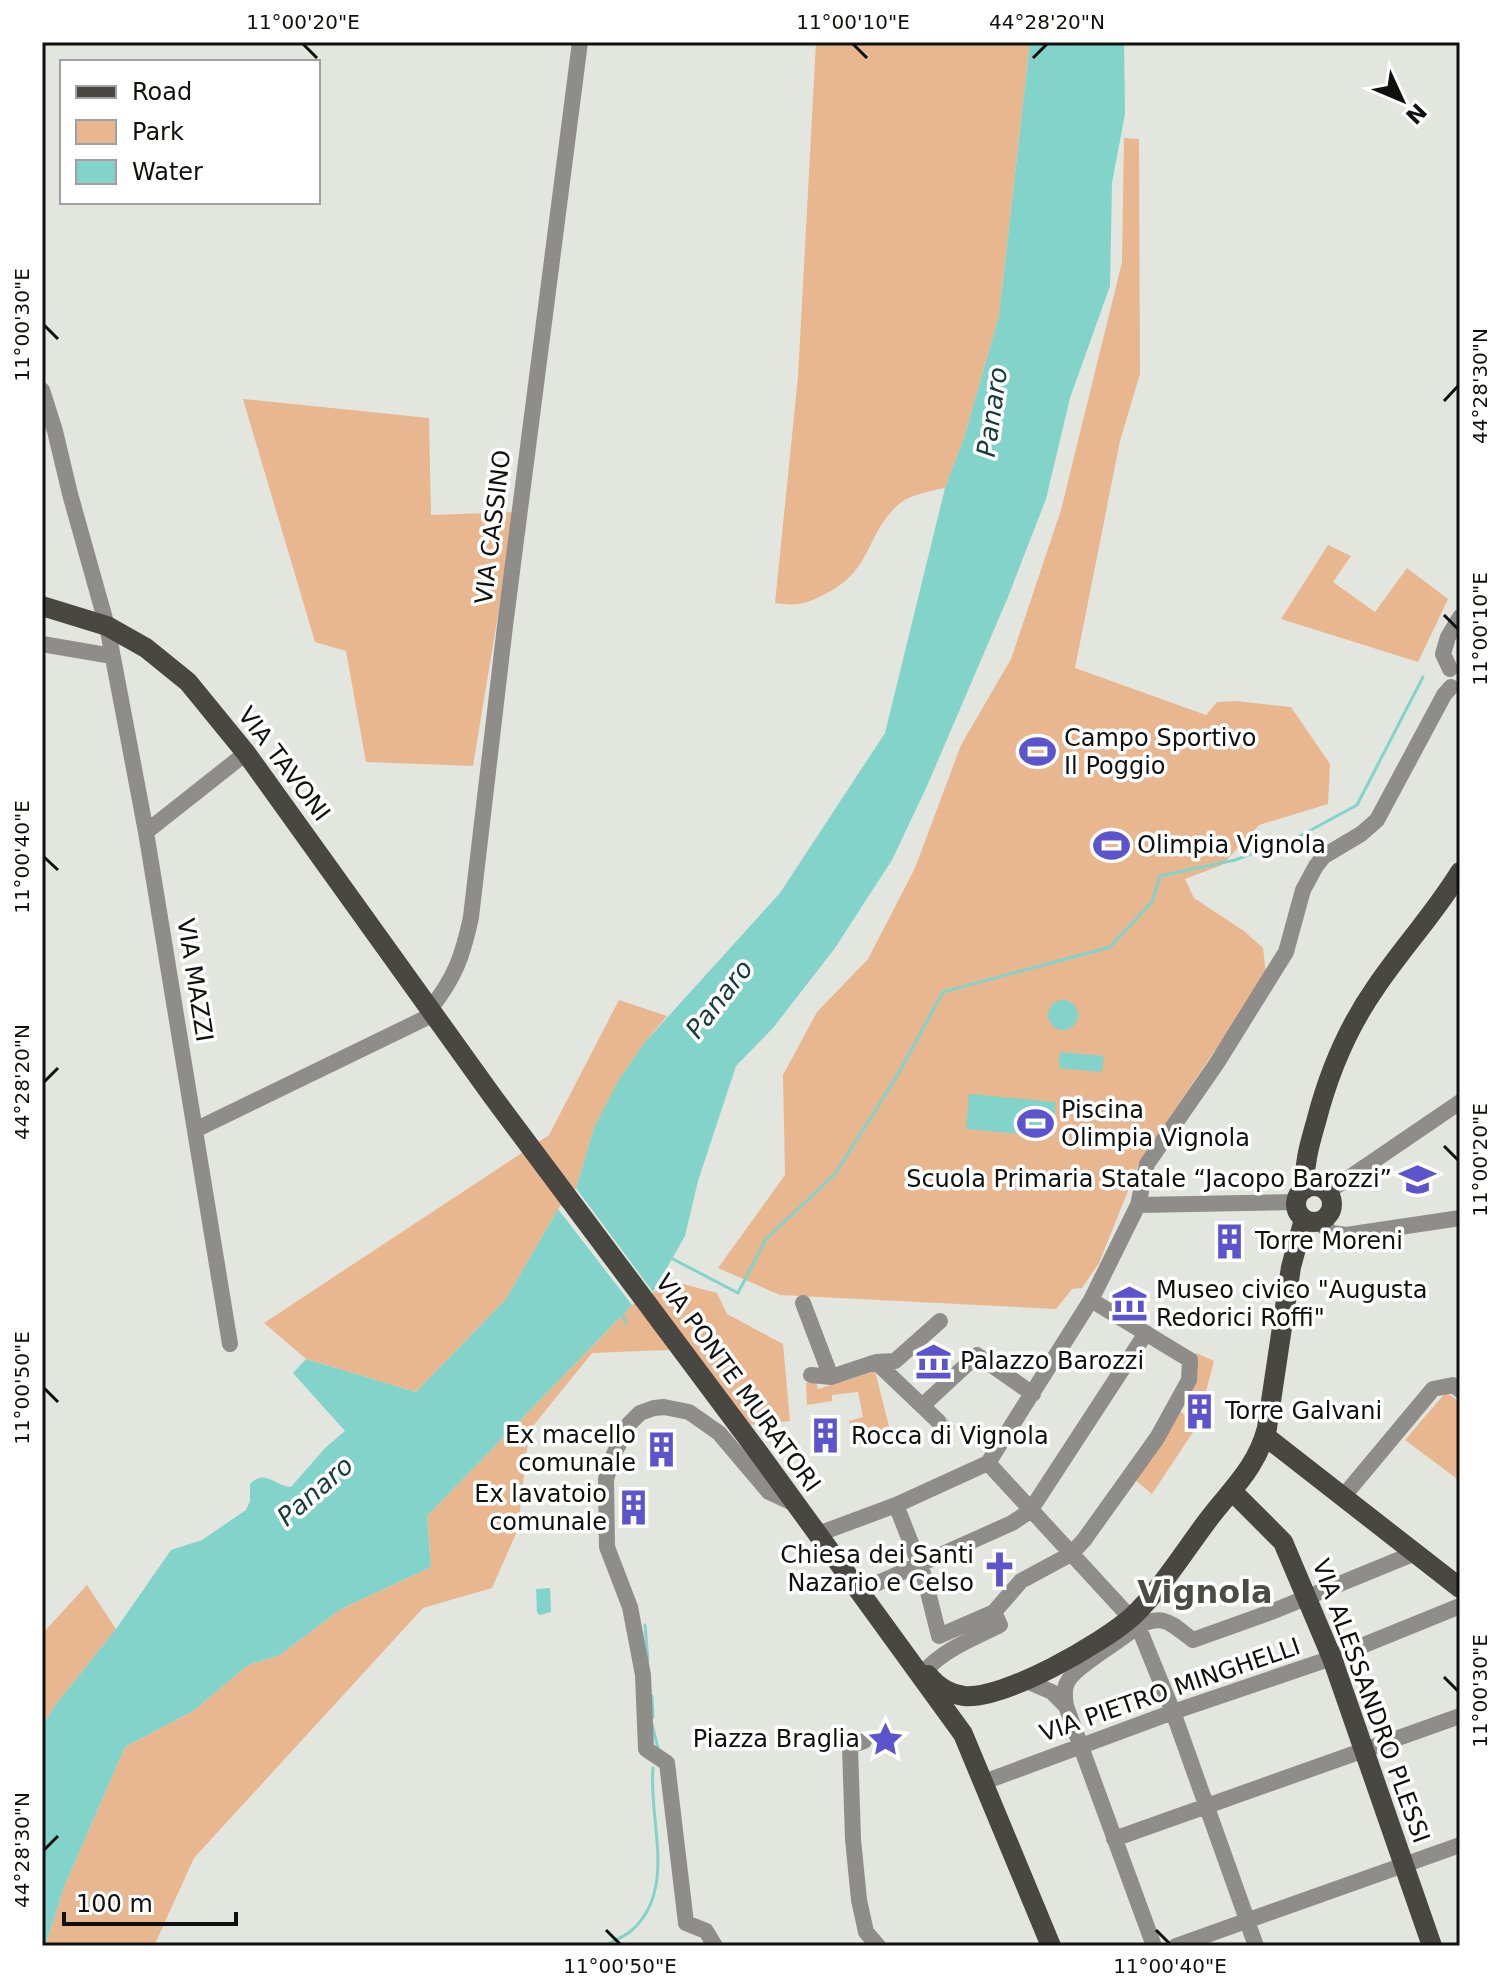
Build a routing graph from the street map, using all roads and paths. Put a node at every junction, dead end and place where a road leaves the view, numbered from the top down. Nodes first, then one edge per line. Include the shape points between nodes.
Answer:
1 (580, 42) edge
2 (42, 390) edge
3 (42, 606) edge
4 (1460, 617) edge
5 (107, 626) junction
6 (42, 644) edge
7 (112, 656) junction
8 (1455, 668) edge
9 (1456, 688) edge
10 (246, 753) junction
11 (146, 832) junction
12 (1460, 872) edge
13 (432, 1012) junction
14 (1460, 1102) edge
15 (195, 1130) junction
16 (525, 1138) joint
17 (1328, 1192) junction
18 (1138, 1205) junction
19 (1306, 1208) junction
20 (1460, 1218) edge
21 (1091, 1300) junction
22 (803, 1303) dead end
23 (940, 1321) dead end
24 (1146, 1333) junction
25 (230, 1344) dead end
26 (876, 1362) junction
27 (811, 1375) dead end
28 (831, 1377) junction
29 (1460, 1390) edge
30 (1033, 1394) junction
31 (922, 1406) junction
32 (938, 1421) tunnel mouth
33 (1265, 1436) junction
34 (988, 1463) junction
35 (1233, 1492) junction
36 (1342, 1498) junction
37 (796, 1505) junction
38 (896, 1505) junction
39 (1030, 1511) junction
40 (818, 1534) junction
41 (1415, 1553) junction
42 (1071, 1554) junction
43 (920, 1565) junction
44 (1460, 1588) edge
45 (860, 1591) junction
46 (1306, 1596) junction
47 (1460, 1606) edge
48 (994, 1612) junction
49 (1135, 1622) junction
50 (1332, 1658) junction
51 (917, 1665) junction
52 (1024, 1680) junction
53 (989, 1694) junction
54 (1066, 1706) junction
55 (1173, 1712) junction
56 (1460, 1716) edge
57 (963, 1734) junction
58 (857, 1744) dead end
59 (1081, 1746) junction
60 (1365, 1750) junction
61 (984, 1782) junction
62 (1205, 1807) junction
63 (1114, 1839) junction
64 (1460, 1845) edge
65 (1404, 1866) junction
66 (1246, 1918) junction
67 (715, 1946) edge
68 (878, 1946) edge
69 (1051, 1946) edge
70 (1154, 1946) edge
71 (1176, 1946) edge
72 (1256, 1946) edge
73 (1432, 1946) edge

1 - 13 street, VIA CASSINO via 471,917 463,955
2 - 5 street, VIA MAZZI
3 - 5 main road, VIA TAVONI
4 - 8 street via 1443,654
5 - 7 street, VIA MAZZI
5 - 10 main road, VIA TAVONI via 146,648 188,682
6 - 7 street
7 - 11 street, VIA MAZZI
8 - 9 street via 1446,679
9 - 18 street via 1444,695 1382,813 1316,866 1303,890 1286,952 1147,1164
10 - 11 street
10 - 13 main road, VIA TAVONI
11 - 15 street, VIA MAZZI
12 - 19 main road via 1375,988 1343,1047 1321,1101 1306,1164
13 - 15 street
13 - 16 main road, VIA TAVONI
14 - 17 street
15 - 25 street, VIA MAZZI
16 - 37 main road, VIA PONTE MURATORI
17 - 19 main road via 1317,1186
17 - 19 main road via 1332,1201 1326,1218
18 - 19 street
18 - 21 street
19 - 20 street via 1332,1233 1346,1235
19 - 33 main road via 1291,1267
21 - 24 street
21 - 30 street
22 - 28 street
23 - 26 street via 895,1361
24 - 39 street
24 - 42 street via 1190,1360 1189,1380 1157,1438
26 - 28 street
26 - 31 street
27 - 28 street
29 - 36 street via 1453,1385 1433,1389
30 - 31 street via 977,1355
30 - 34 street
31 - 32 street
33 - 35 main road
33 - 36 main road
34 - 38 street
34 - 39 street
35 - 46 main road, VIA ALESSANDRO PLESSI via 1283,1542
35 - 49 main road
36 - 41 main road
37 - 40 main road, VIA PONTE MURATORI
37 - 67 street via 769,1492 719,1433 689,1412 664,1407 640,1413 629,1424 606,1479 607,1547 630,1607 643,1675 646,1749 667,1763 686,1923 706,1931
38 - 40 street
38 - 43 street
39 - 42 street
39 - 43 street
40 - 45 main road, VIA PONTE MURATORI
41 - 44 main road
41 - 46 street
42 - 48 street via 1021,1581
42 - 49 street
43 - 45 street
43 - 48 street via 939,1636
45 - 51 main road, VIA PONTE MURATORI
46 - 49 street via 1193,1640 1163,1620
46 - 50 main road, VIA ALESSANDRO PLESSI
47 - 50 street, VIA PIETRO MINGHELLI
48 - 51 street via 1000,1625
49 - 52 main road
49 - 54 street via 1067,1681
49 - 55 street
50 - 55 street, VIA PIETRO MINGHELLI
50 - 60 main road, VIA ALESSANDRO PLESSI
51 - 53 main road via 952,1693
51 - 57 main road, VIA PONTE MURATORI
52 - 53 main road
52 - 54 street via 1052,1692
53 - 57 main road via 965,1716
54 - 59 street
55 - 59 street, VIA PIETRO MINGHELLI
55 - 62 street
56 - 60 street
57 - 61 main road, VIA PONTE MURATORI
58 - 68 street via 853,1839 859,1900 866,1932
59 - 61 street, VIA PIETRO MINGHELLI
59 - 63 street
60 - 62 street
60 - 65 main road, VIA ALESSANDRO PLESSI
61 - 69 main road, VIA PONTE MURATORI
62 - 63 street
62 - 66 street
63 - 70 street
64 - 65 street
65 - 66 street
65 - 73 main road, VIA ALESSANDRO PLESSI
66 - 71 street
66 - 72 street

